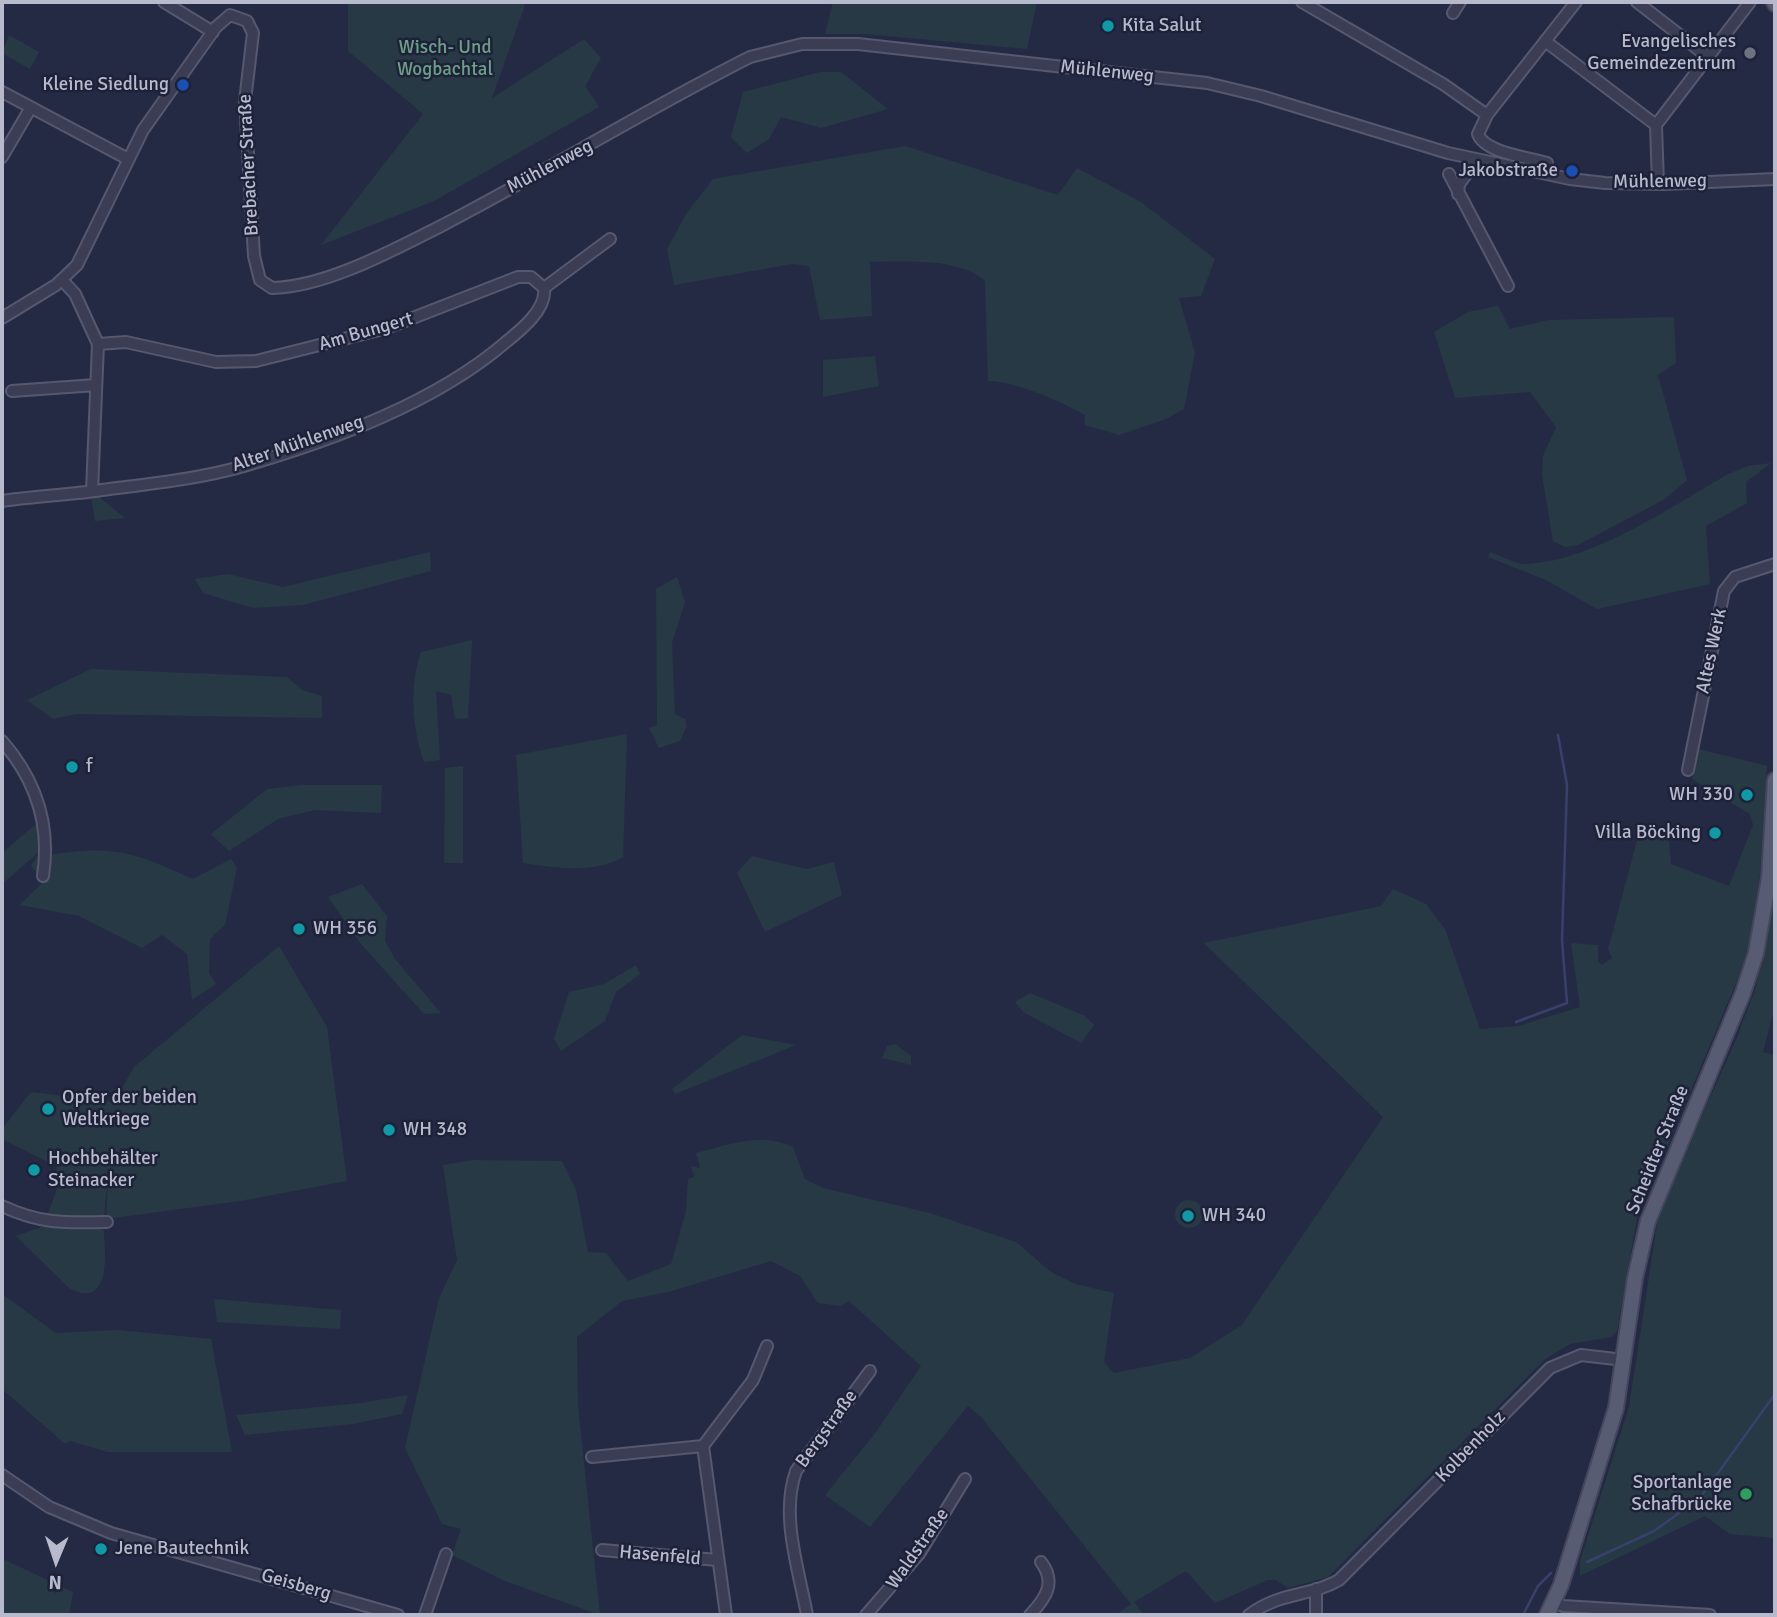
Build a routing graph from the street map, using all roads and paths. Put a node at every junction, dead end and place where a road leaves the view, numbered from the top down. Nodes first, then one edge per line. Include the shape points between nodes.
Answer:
1 (164, 2) edge
2 (230, 2) edge
3 (1302, 2) edge
4 (1460, 2) edge
5 (1576, 2) edge
6 (1637, 2) edge
7 (1750, 2) edge
8 (1453, 13) dead end
9 (230, 15) junction
10 (213, 32) junction
11 (1545, 41) junction
12 (1708, 57) junction
13 (2, 92) edge
14 (30, 108) junction
15 (1487, 115) junction
16 (1656, 125) junction
17 (2, 157) edge
18 (128, 159) junction
19 (1477, 160) junction
20 (1548, 173) junction
21 (1449, 174) dead end
22 (1775, 179) edge
23 (1658, 184) junction
24 (1458, 194) junction
25 (467, 212) joint
26 (610, 239) dead end
27 (62, 280) junction
28 (1508, 286) dead end
29 (544, 288) junction
30 (2, 318) edge
31 (98, 344) junction
32 (96, 385) junction
33 (12, 391) dead end
34 (92, 491) junction
35 (2, 501) edge
36 (1775, 564) edge
37 (2, 741) edge
38 (1688, 770) dead end
39 (1775, 779) edge
40 (43, 876) dead end
41 (2, 1206) edge
42 (107, 1222) dead end
43 (767, 1346) dead end
44 (1624, 1360) junction
45 (870, 1371) dead end
46 (703, 1446) junction
47 (593, 1457) dead end
48 (2, 1475) edge
49 (965, 1479) dead end
50 (602, 1550) dead end
51 (446, 1554) dead end
52 (717, 1560) junction
53 (1041, 1562) dead end
54 (1316, 1589) junction
55 (1550, 1609) edge
56 (1320, 1613) edge
57 (398, 1615) edge
58 (425, 1615) edge
59 (726, 1615) edge
60 (807, 1615) edge
61 (866, 1615) edge
62 (1030, 1615) edge
63 (1249, 1615) edge
64 (1710, 1615) edge

1 - 10 street
2 - 9 street
3 - 15 street via 1443,84
4 - 8 street
5 - 11 street
6 - 12 street
7 - 12 street
9 - 10 street
9 - 25 street, Brebacher Straße via 247,21 253,33 245,112 254,256 264,284 277,288 313,281 376,257
10 - 18 street via 143,130
11 - 15 street
11 - 16 street
12 - 16 street
13 - 14 street
14 - 17 street
14 - 18 street
15 - 20 street via 1478,134 1491,146 1547,163
16 - 23 street
18 - 27 street via 76,265
19 - 20 street, Mühlenweg
19 - 24 street via 1459,184
19 - 25 street, Mühlenweg via 1207,83 876,46 802,44 750,57
20 - 23 street, Mühlenweg via 1605,183
21 - 24 street
22 - 23 street, Mühlenweg
24 - 28 street
26 - 29 street
27 - 30 street
27 - 31 street via 75,295
29 - 31 street, Am Bungert via 531,277 518,277 387,328 256,361 216,362 126,342
29 - 34 street, Alter Mühlenweg via 545,299 535,313 488,357 453,383 399,408 243,466
31 - 32 street
32 - 33 street
32 - 34 street
34 - 35 street, Alter Mühlenweg
36 - 38 street, Altes Werk via 1735,577 1724,591
37 - 40 street via 34,789 47,849
39 - 44 main road, Scheidter Straße via 1765,908 1756,953 1648,1221
41 - 42 street via 28,1219 52,1223
43 - 46 street via 753,1380
44 - 54 street, Kolbenholz via 1581,1355 1550,1368 1338,1581
44 - 55 main road, Scheidter Straße via 1609,1435
45 - 60 street, Bergstraße via 796,1471 791,1485 790,1516
46 - 47 street
46 - 52 street
48 - 57 street, Geisberg via 49,1507 111,1533
49 - 61 street, Waldstraße via 919,1555
50 - 52 street, Hasenfeld
51 - 58 street
52 - 59 street
53 - 62 street via 1050,1581 1048,1591
54 - 56 street
54 - 63 street via 1285,1595
55 - 64 street

